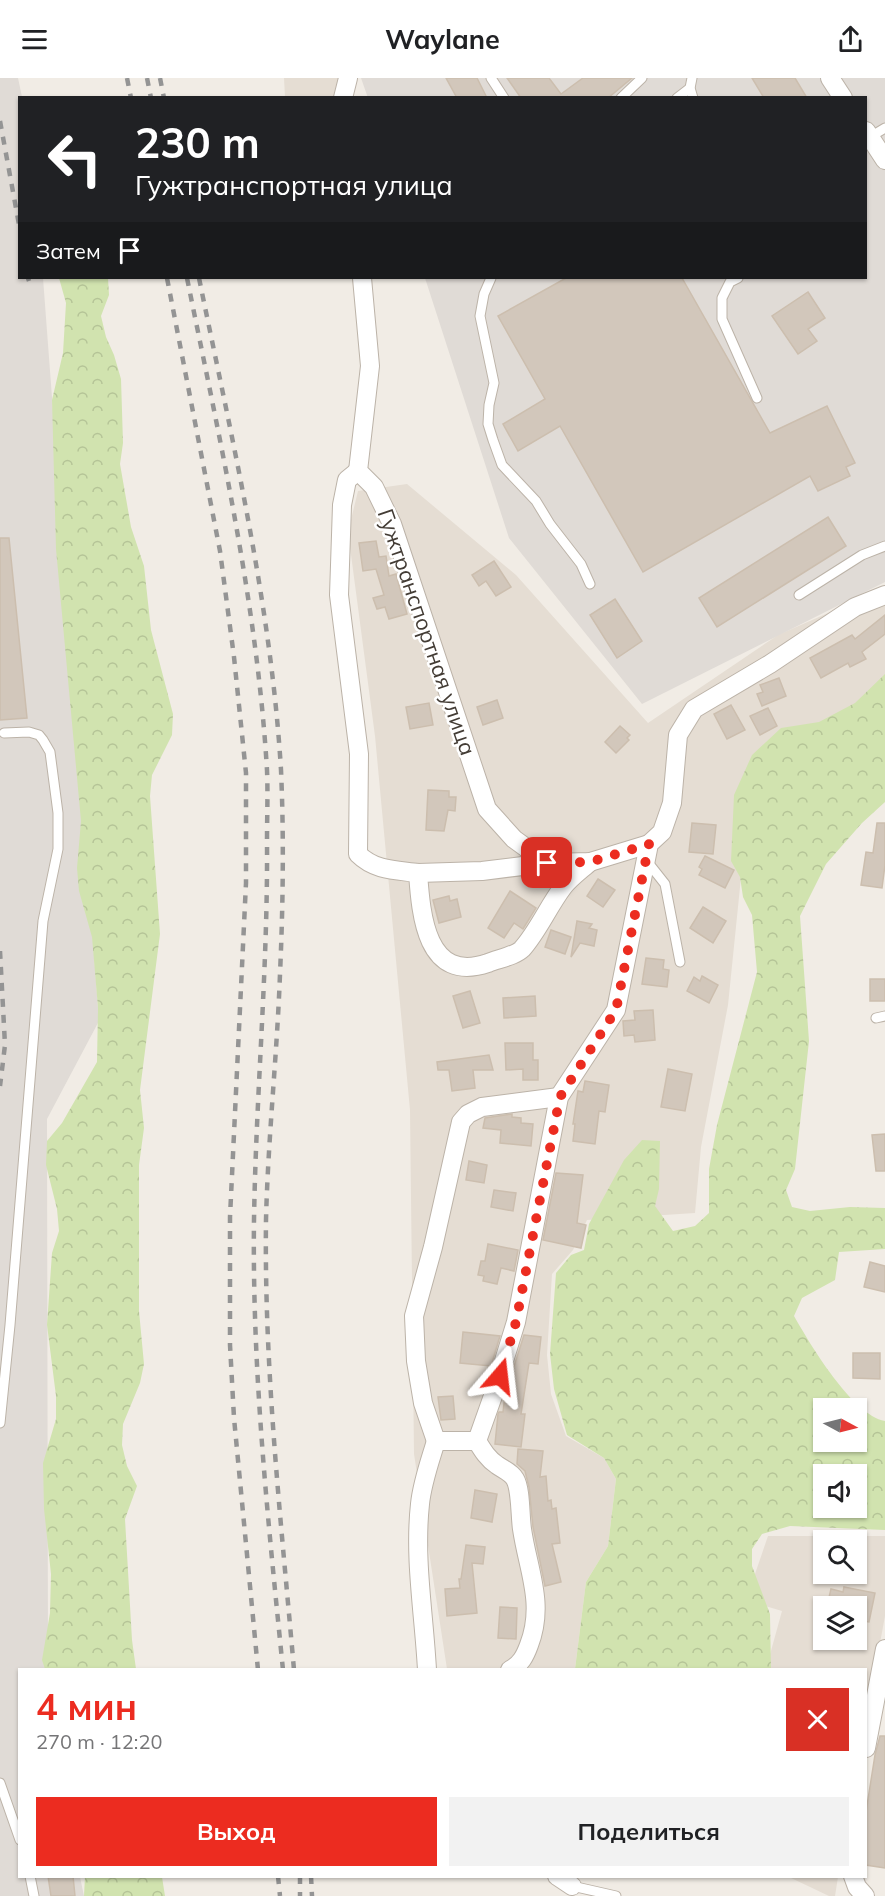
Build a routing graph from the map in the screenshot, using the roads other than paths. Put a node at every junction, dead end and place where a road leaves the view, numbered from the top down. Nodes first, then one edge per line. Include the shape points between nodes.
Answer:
1 (348, 78) edge
2 (491, 78) edge
3 (642, 78) edge
4 (692, 78) edge
5 (830, 78) edge
6 (692, 93) edge
7 (344, 96) edge
8 (503, 96) edge
9 (623, 96) edge
10 (842, 96) edge
11 (873, 132) edge
12 (885, 160) edge
13 (362, 279) edge
14 (491, 279) edge
15 (736, 279) edge
16 (757, 398) dead end
17 (358, 471) junction
18 (885, 546) edge
19 (590, 584) dead end
20 (799, 595) dead end
21 (885, 595) edge
22 (4, 733) dead end
23 (648, 852) junction
24 (590, 862) junction
25 (547, 863) junction
26 (418, 873) junction
27 (680, 962) dead end
28 (560, 1097) junction
29 (0, 1424) edge
30 (436, 1441) junction
31 (477, 1441) junction
32 (885, 1649) edge
33 (427, 1668) edge
34 (514, 1668) edge
35 (867, 1743) edge
36 (0, 1782) edge
37 (18, 1834) edge
38 (30, 1878) edge
39 (854, 1878) edge
40 (564, 1881) edge
41 (34, 1896) edge
42 (616, 1896) edge
43 (865, 1896) edge

1 - 7 street
2 - 8 lane
3 - 9 lane
4 - 6 lane
5 - 10 street
11 - 12 street
13 - 17 street via 370,366
14 - 19 lane via 480,316 494,383 488,424 493,440 502,465 537,501 581,564
15 - 16 lane via 730,282 722,298 722,319
17 - 25 street, Гужтранспортная улица via 374,487 392,525 487,809 514,839
17 - 26 street via 347,480 342,505 339,595 358,754 357,854 378,868
18 - 20 lane via 862,555
21 - 23 street via 855,607 694,709 678,735 672,803 662,832
22 - 29 lane via 39,735 50,752 58,849 43,921
23 - 24 street
23 - 27 lane via 665,884
23 - 28 street via 616,1010
24 - 25 street
24 - 26 street via 564,886 520,951 467,968 450,964 431,942 421,912
25 - 26 street
28 - 30 street via 482,1107 461,1122 414,1316 423,1403
28 - 31 street via 516,1322
30 - 31 street
30 - 33 street via 420,1503 419,1586
31 - 34 street via 485,1455 515,1479 519,1490 537,1614 525,1655
32 - 35 street
36 - 37 lane
38 - 41 lane
39 - 43 street
40 - 42 lane

